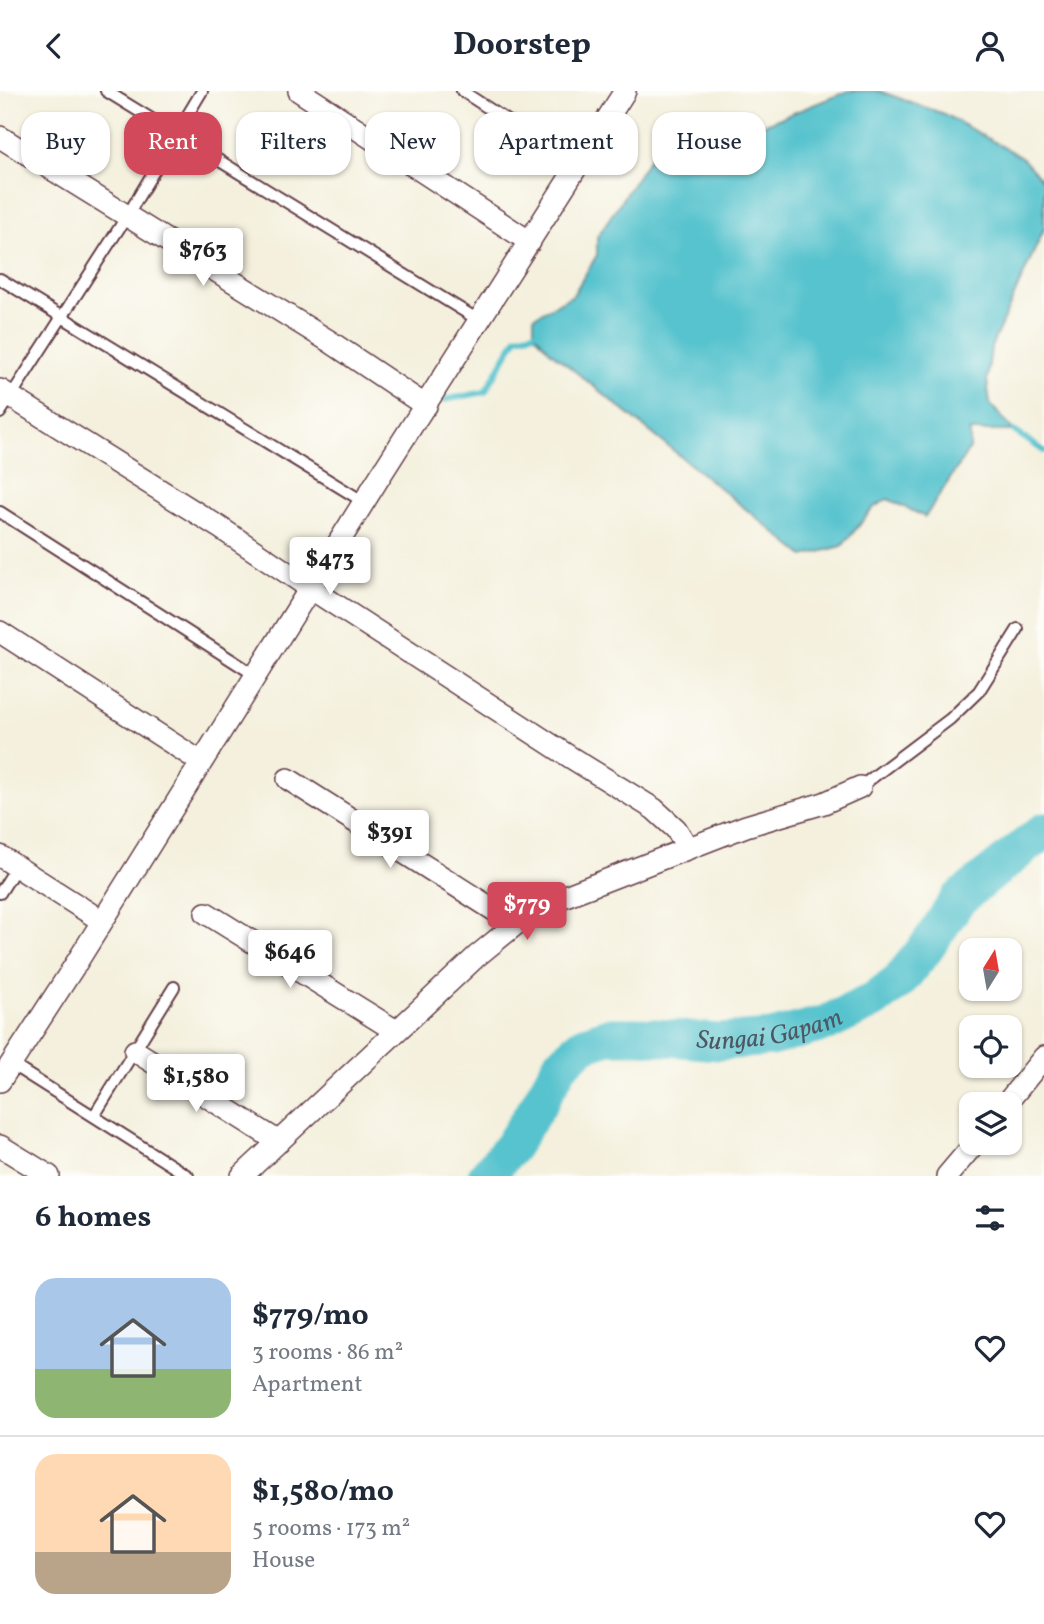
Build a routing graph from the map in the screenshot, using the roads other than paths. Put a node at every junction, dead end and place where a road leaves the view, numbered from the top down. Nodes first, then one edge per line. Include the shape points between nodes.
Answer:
1 (106, 91) edge
2 (202, 91) edge
3 (299, 91) edge
4 (462, 91) edge
5 (625, 91) edge
6 (141, 112) edge
7 (190, 112) edge
8 (494, 112) edge
9 (0, 137) edge
10 (222, 162) edge
11 (152, 175) edge
12 (127, 216) junction
13 (530, 242) junction
14 (0, 279) edge
15 (62, 317) junction
16 (480, 321) junction
17 (4, 400) edge
18 (426, 406) junction
19 (364, 502) junction
20 (0, 512) edge
21 (310, 588) junction
22 (1018, 629) dead end
23 (0, 632) edge
24 (255, 675) junction
25 (201, 762) junction
26 (288, 779) dead end
27 (860, 787) joint
28 (688, 848) junction
29 (8, 861) edge
30 (0, 893) edge
31 (206, 913) dead end
32 (102, 921) junction
33 (516, 924) junction
34 (174, 987) dead end
35 (396, 1031) junction
36 (135, 1051) junction
37 (1044, 1057) edge
38 (6, 1072) edge
39 (1016, 1092) edge
40 (94, 1117) junction
41 (279, 1142) junction
42 (0, 1146) edge
43 (965, 1155) edge
44 (49, 1176) edge
45 (188, 1176) edge
46 (242, 1176) edge
47 (947, 1176) edge

1 - 6 lane
2 - 7 lane
3 - 13 street
4 - 8 lane
5 - 13 street
9 - 12 street
10 - 16 lane
11 - 12 lane
12 - 15 lane
12 - 18 street
13 - 16 street
14 - 15 lane
15 - 17 lane
15 - 19 lane
16 - 18 street
17 - 21 street via 219,527
18 - 19 street
19 - 21 street
20 - 24 lane
21 - 24 street
21 - 28 street via 654,809 677,829
22 - 27 lane via 979,691 950,719
23 - 25 street
24 - 25 street
25 - 32 street
26 - 33 street
27 - 28 street
28 - 33 street via 537,907
29 - 30 lane
29 - 32 street
31 - 35 street
32 - 38 street
33 - 35 street
34 - 36 lane
35 - 41 street
36 - 40 lane
36 - 41 street
37 - 39 street
38 - 40 lane
40 - 45 lane
41 - 46 street
42 - 44 street
43 - 47 street

